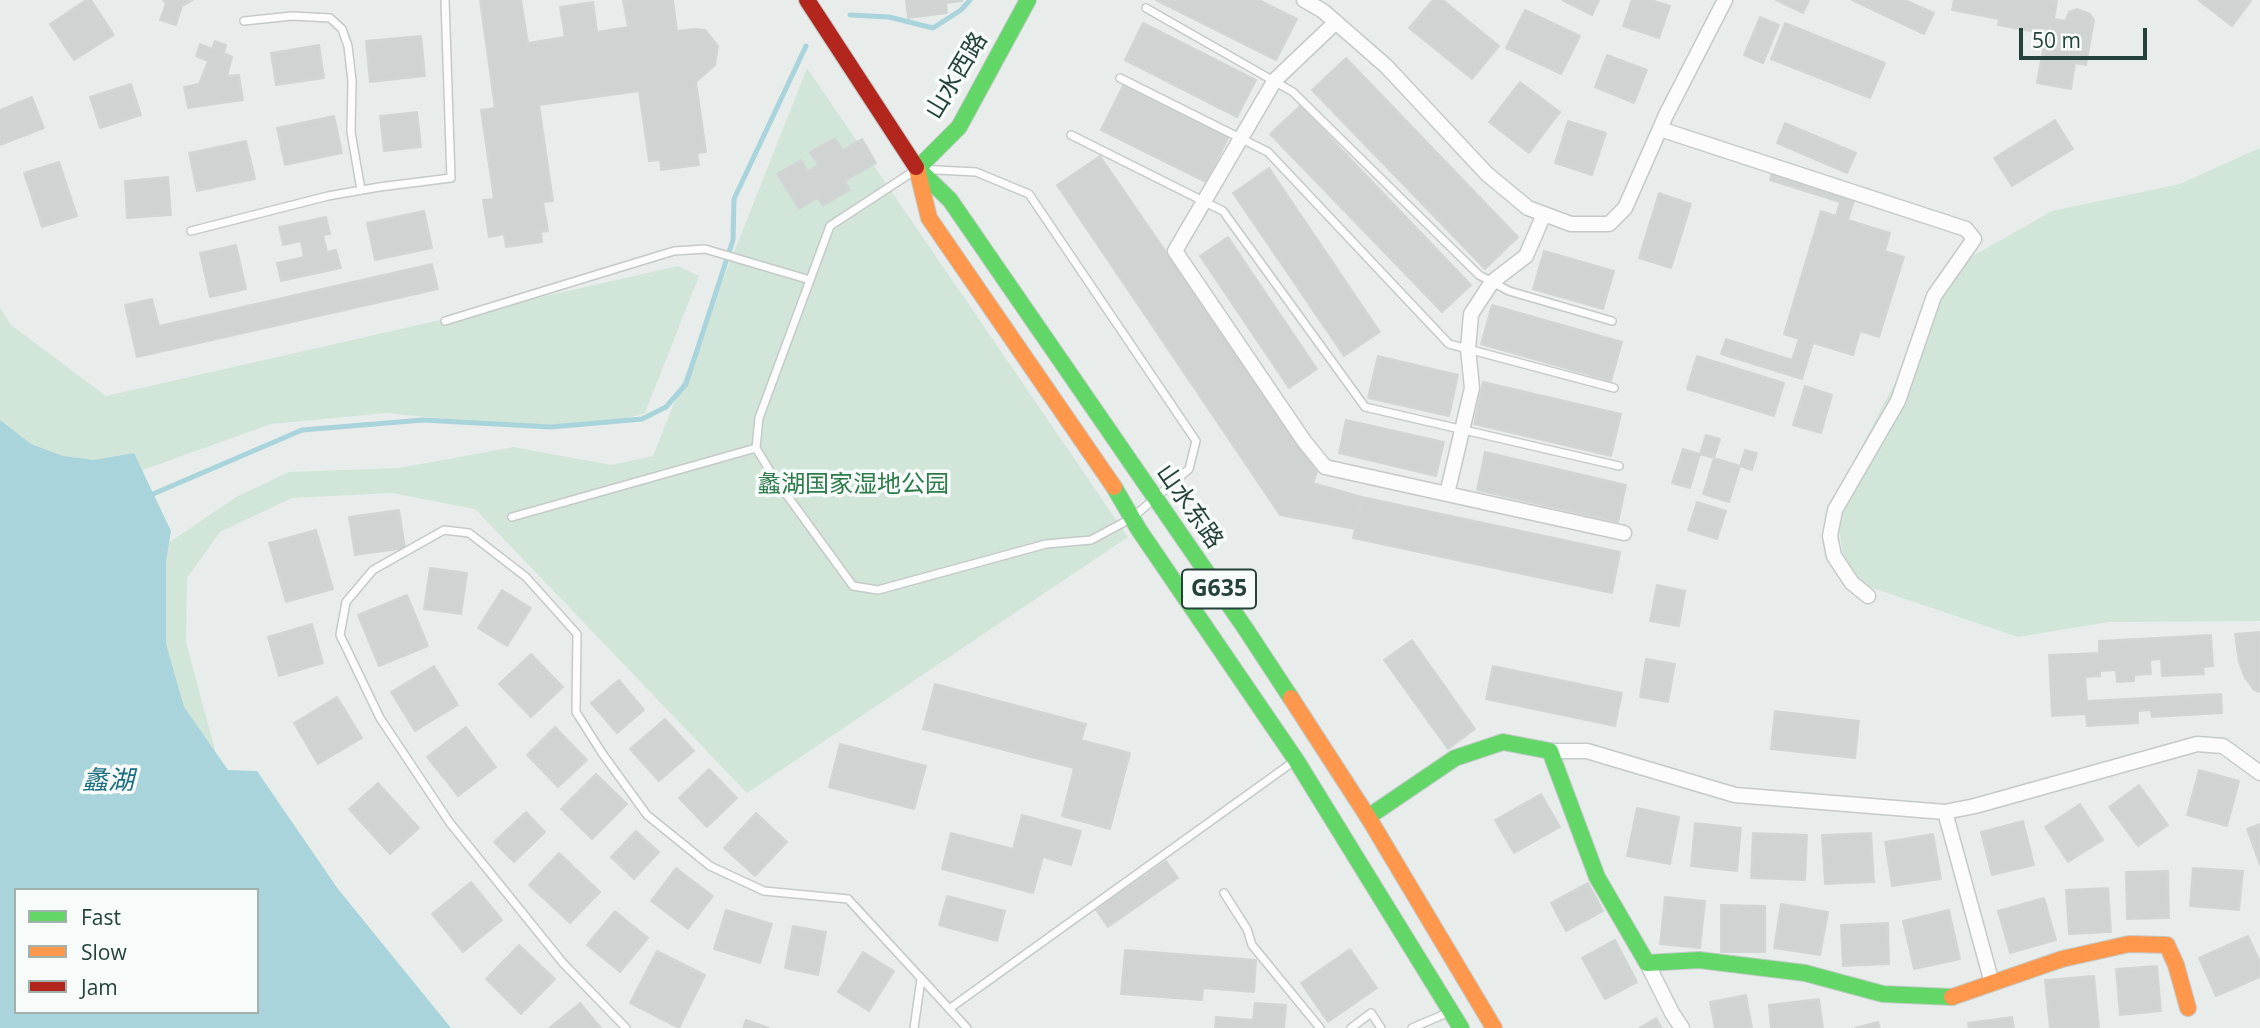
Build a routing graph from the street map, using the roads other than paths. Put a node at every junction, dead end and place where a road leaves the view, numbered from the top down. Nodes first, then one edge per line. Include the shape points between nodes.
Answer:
1 (445, 0) edge
2 (807, 0) edge
3 (1028, 0) edge
4 (1304, 0) edge
5 (1725, 0) edge
6 (1146, 8) dead end
7 (244, 21) dead end
8 (1336, 22) junction
9 (1119, 78) dead end
10 (1275, 80) junction
11 (1660, 129) junction
12 (1071, 135) dead end
13 (1240, 138) junction
14 (917, 169) junction
15 (361, 190) junction
16 (1204, 201) junction
17 (1544, 214) junction
18 (191, 231) dead end
19 (810, 280) junction
20 (1492, 282) junction
21 (445, 321) dead end
22 (1612, 321) dead end
23 (1468, 349) junction
24 (1614, 388) dead end
25 (1463, 430) junction
26 (756, 447) junction
27 (1619, 466) dead end
28 (1447, 494) junction
29 (1156, 499) junction
30 (512, 517) dead end
31 (1132, 518) junction
32 (1624, 533) dead end
33 (1868, 596) dead end
34 (1550, 751) junction
35 (1297, 760) junction
36 (2260, 773) edge
37 (1945, 811) junction
38 (1367, 817) junction
39 (1224, 893) dead end
40 (1647, 963) junction
41 (921, 979) junction
42 (1992, 983) junction
43 (2188, 1008) dead end
44 (949, 1009) junction
45 (1451, 1012) junction
46 (626, 1028) edge
47 (914, 1028) edge
48 (967, 1028) edge
49 (1320, 1028) edge
50 (1351, 1028) edge
51 (1381, 1028) edge
52 (1412, 1028) edge
53 (1461, 1028) edge
54 (1494, 1028) edge
55 (1682, 1028) edge

1 - 15 lane via 451,178
2 - 14 main road, 山水东路
3 - 14 main road, 山水西路 via 958,127
4 - 8 street
5 - 11 street
6 - 10 lane
7 - 15 lane via 330,18 342,29 348,46 351,132
8 - 10 street
8 - 17 street via 1386,66 1487,174 1528,208
9 - 13 lane
10 - 13 street
10 - 20 lane via 1293,92 1479,275
11 - 17 street via 1625,208 1609,224 1571,224
11 - 33 street via 1966,229 1974,239 1934,296 1898,401 1835,510 1830,536 1834,555 1852,583
12 - 16 lane
13 - 16 street
13 - 23 lane via 1268,152 1449,344
14 - 19 lane via 830,226
14 - 29 main road, 山水东路 / G635 via 950,200
14 - 29 lane via 976,172 1029,194 1196,441 1189,469
14 - 31 main road, 山水东路 / G635 via 929,218
15 - 18 lane
16 - 25 lane via 1223,211 1365,407
16 - 28 street via 1175,251 1325,467
17 - 20 street via 1526,256
19 - 21 lane via 705,249 674,251
19 - 26 lane via 759,418
20 - 22 lane
20 - 23 street via 1471,314
23 - 24 lane
23 - 25 street via 1472,388
25 - 27 lane
25 - 28 street
26 - 30 lane
26 - 31 lane via 853,586 878,590 1046,544 1090,540
28 - 32 street
29 - 31 lane
29 - 38 main road, 山水东路 / G635
31 - 35 main road, 山水东路 / G635
34 - 37 street via 1587,751 1735,795
34 - 38 main road via 1503,742 1455,758
34 - 40 main road via 1597,877
35 - 44 lane
35 - 45 main road, 山水东路 / G635
36 - 37 street via 2223,746 2197,744
37 - 42 street
38 - 54 main road, 山水东路 / G635
39 - 49 lane via 1252,945
40 - 42 main road via 1699,960 1805,973 1883,994 1948,998
40 - 55 street
41 - 44 lane
41 - 46 lane via 848,899 764,891 710,866 647,816 576,712 577,634 526,577 469,533 444,530 373,570 346,603 340,635 380,718 450,822 564,963
41 - 47 lane
42 - 43 main road via 2062,959 2129,944 2168,945
44 - 48 lane
45 - 52 lane
45 - 53 main road, 山水东路 / G635
50 - 51 lane via 1371,1013

